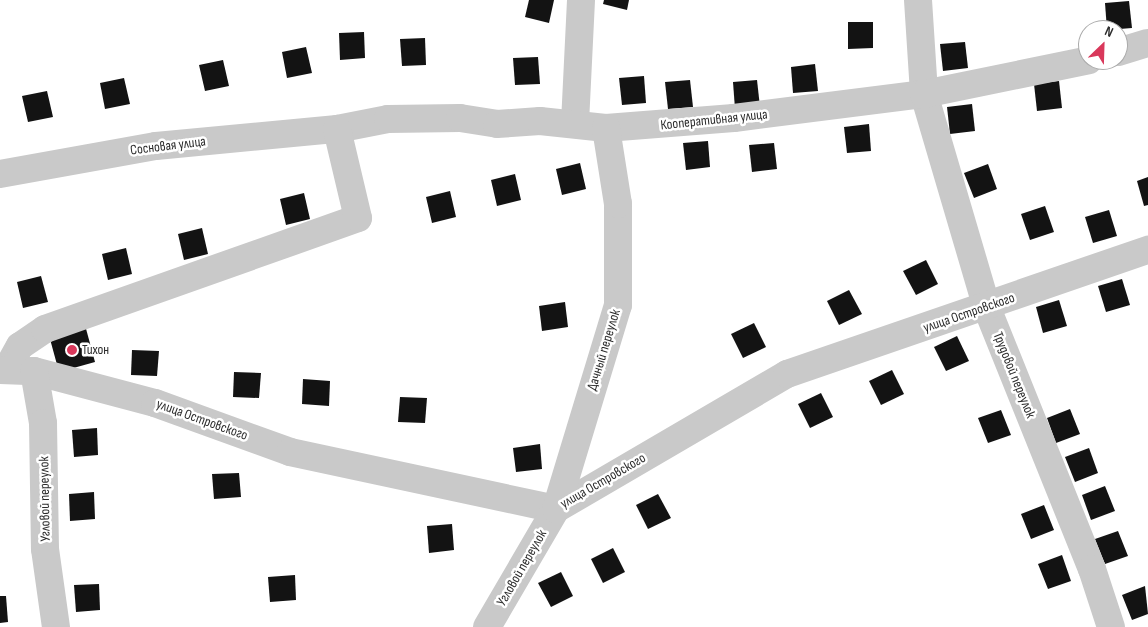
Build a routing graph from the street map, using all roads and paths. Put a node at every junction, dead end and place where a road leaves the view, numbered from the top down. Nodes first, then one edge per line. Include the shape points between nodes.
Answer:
1 (581, 0) edge
2 (918, 0) edge
3 (1148, 43) edge
4 (1128, 49) edge
5 (1078, 62) edge
6 (924, 94) junction
7 (575, 123) junction
8 (606, 128) junction
9 (337, 129) junction
10 (0, 174) edge
11 (1148, 250) edge
12 (988, 308) junction
13 (14, 370) edge
14 (556, 509) junction
15 (56, 627) edge
16 (488, 627) edge
17 (1111, 627) edge

1 - 7 street
2 - 6 street, Трудовой переулок
3 - 4 street
5 - 6 street, Кооперативная улица
6 - 8 street, Кооперативная улица via 734,118
6 - 12 street, Трудовой переулок
7 - 8 street, Кооперативная улица
7 - 9 street, Кооперативная улица via 497,124 427,118
8 - 14 street, Дачный переулок via 618,204 618,305
9 - 10 street, Сосновая улица via 156,146
9 - 13 street via 358,218 46,329 20,346
11 - 12 street, улица Островского
12 - 14 street, улица Островского via 787,374
12 - 17 street, Трудовой переулок via 1092,569
13 - 14 street, улица Островского via 155,403 290,452
13 - 15 street, Угловой переулок via 44,423 45,549
14 - 16 street, Угловой переулок

